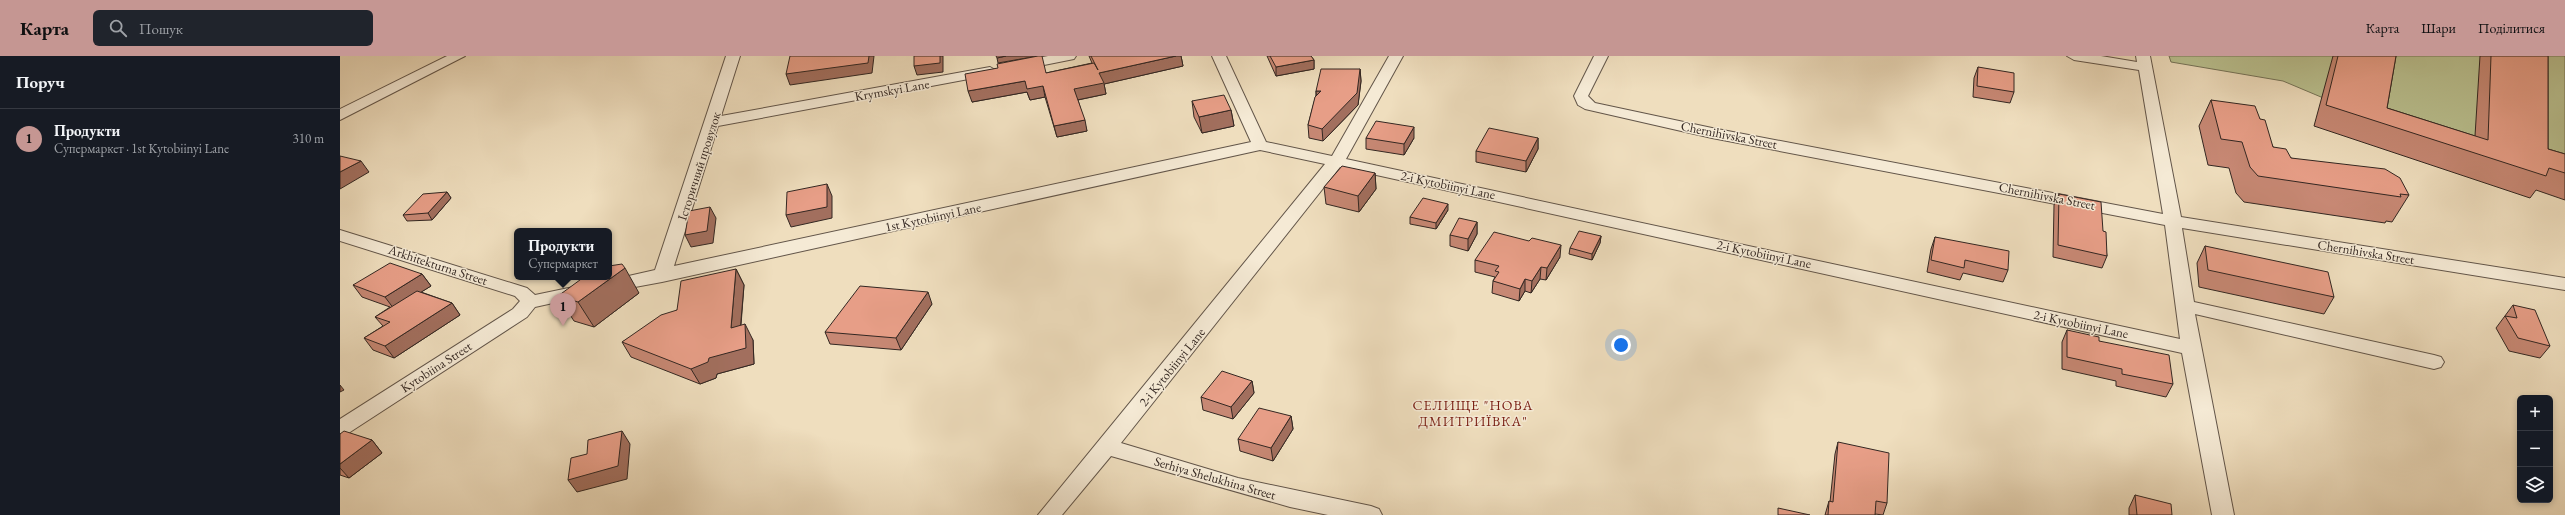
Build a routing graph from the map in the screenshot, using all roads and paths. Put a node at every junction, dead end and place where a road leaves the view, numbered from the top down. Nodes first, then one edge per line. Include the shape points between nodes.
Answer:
1 (458, 56) edge
2 (733, 56) edge
3 (1070, 56) edge
4 (1219, 56) edge
5 (1396, 56) edge
6 (1601, 56) edge
7 (2074, 56) edge
8 (2144, 61) edge
9 (340, 115) edge
10 (714, 122) junction
11 (1260, 145) junction
12 (1337, 160) junction
13 (2173, 220) junction
14 (340, 235) edge
15 (662, 276) junction
16 (2565, 284) edge
17 (529, 302) junction
18 (2186, 306) junction
19 (2191, 348) junction
20 (2434, 362) dead end
21 (340, 429) edge
22 (1107, 447) junction
23 (1049, 515) edge
24 (1371, 515) edge
25 (2223, 515) edge

1 - 9 street
2 - 10 street, Історичний провулок
3 - 10 street, Krymskyi Lane
4 - 11 street
5 - 12 street, 2-i Kytobiinyi Lane
6 - 13 street, Chernihivska Street via 1581,96 1583,102 1590,106 1712,133
7 - 8 street
8 - 13 street
10 - 15 street, Історичний провулок
11 - 12 street, 1st Kytobiinyi Lane
11 - 15 street, 1st Kytobiinyi Lane
12 - 19 street, 2-i Kytobiinyi Lane
12 - 22 street, 2-i Kytobiinyi Lane
13 - 16 street, Chernihivska Street
13 - 18 street
14 - 17 street, Arkhitekturna Street via 521,292 526,294
15 - 17 street, 1st Kytobiinyi Lane
17 - 21 street, Kytobiina Street via 520,313
18 - 19 street
18 - 20 street
19 - 25 street
22 - 23 street, 2-i Kytobiinyi Lane
22 - 24 street, Serhiya Shelukhina Street via 1246,488

